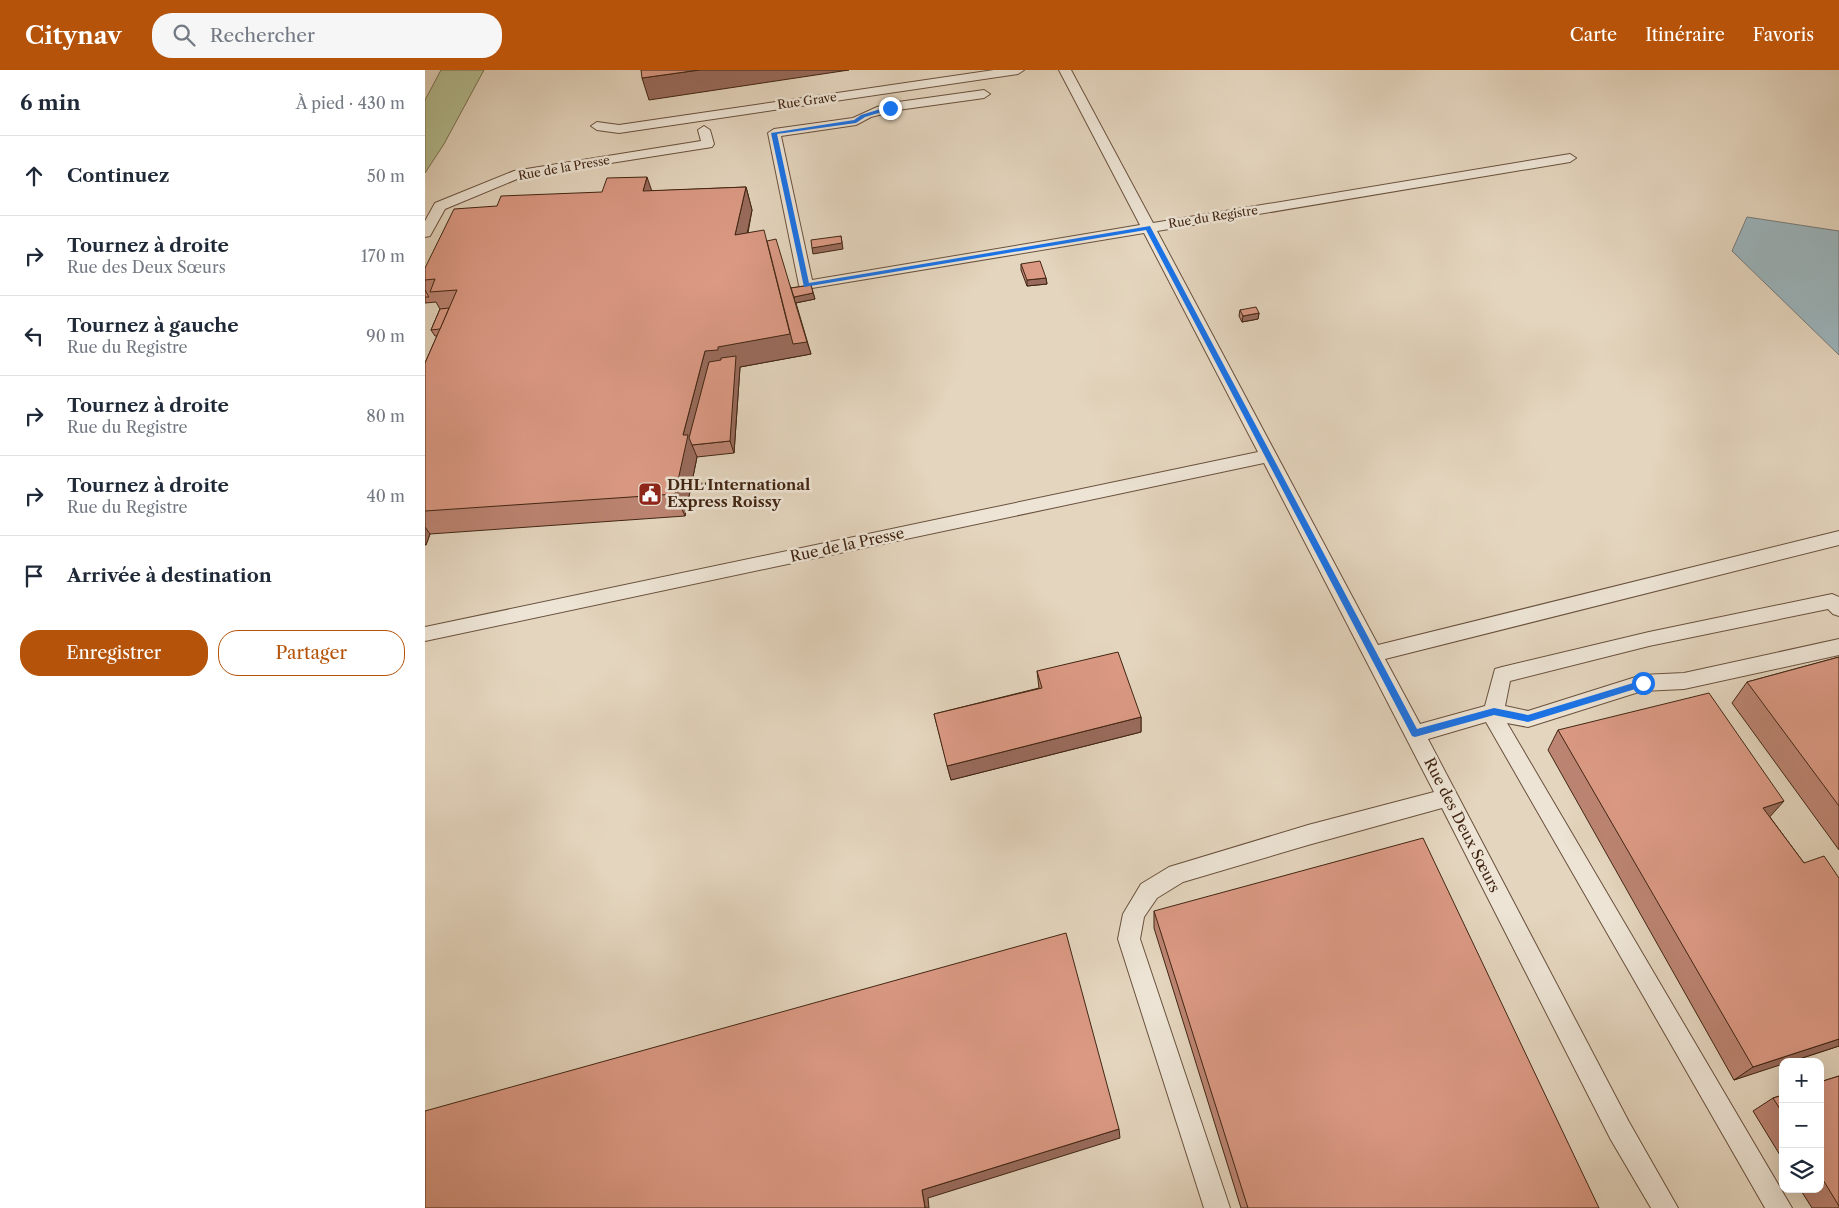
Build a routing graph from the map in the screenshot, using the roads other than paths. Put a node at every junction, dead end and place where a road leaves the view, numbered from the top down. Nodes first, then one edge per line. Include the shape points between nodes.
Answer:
1 (1018, 70) edge
2 (1065, 70) edge
3 (983, 94) dead end
4 (597, 126) dead end
5 (704, 130) dead end
6 (1571, 158) dead end
7 (1148, 228) junction
8 (425, 233) edge
9 (1269, 456) junction
10 (1839, 538) edge
11 (1839, 610) edge
12 (425, 634) edge
13 (1839, 647) edge
14 (1373, 654) junction
15 (1493, 712) junction
16 (1415, 734) junction
17 (1448, 797) junction
18 (1217, 1208) edge
19 (1665, 1208) edge
20 (1779, 1208) edge

1 - 4 lane, Rue Grave via 619,129
2 - 7 lane, Rue des Deux Sœurs
3 - 7 lane, Rue du Registre via 890,108 863,116 856,122 774,133 806,285
5 - 8 lane, Rue de la Presse via 708,144 519,174 440,206
6 - 7 lane, Rue du Registre
7 - 9 lane, Rue des Deux Sœurs
9 - 12 lane, Rue de la Presse
9 - 14 lane, Rue des Deux Sœurs
10 - 14 lane
11 - 15 lane via 1832,601 1649,639 1502,675
13 - 15 lane via 1684,681 1643,683 1528,719
14 - 16 lane, Rue des Deux Sœurs
15 - 16 lane
15 - 20 lane
16 - 17 lane, Rue des Deux Sœurs
17 - 18 lane via 1177,874 1149,891 1134,914 1129,939
17 - 19 lane, Rue des Deux Sœurs via 1620,1131

